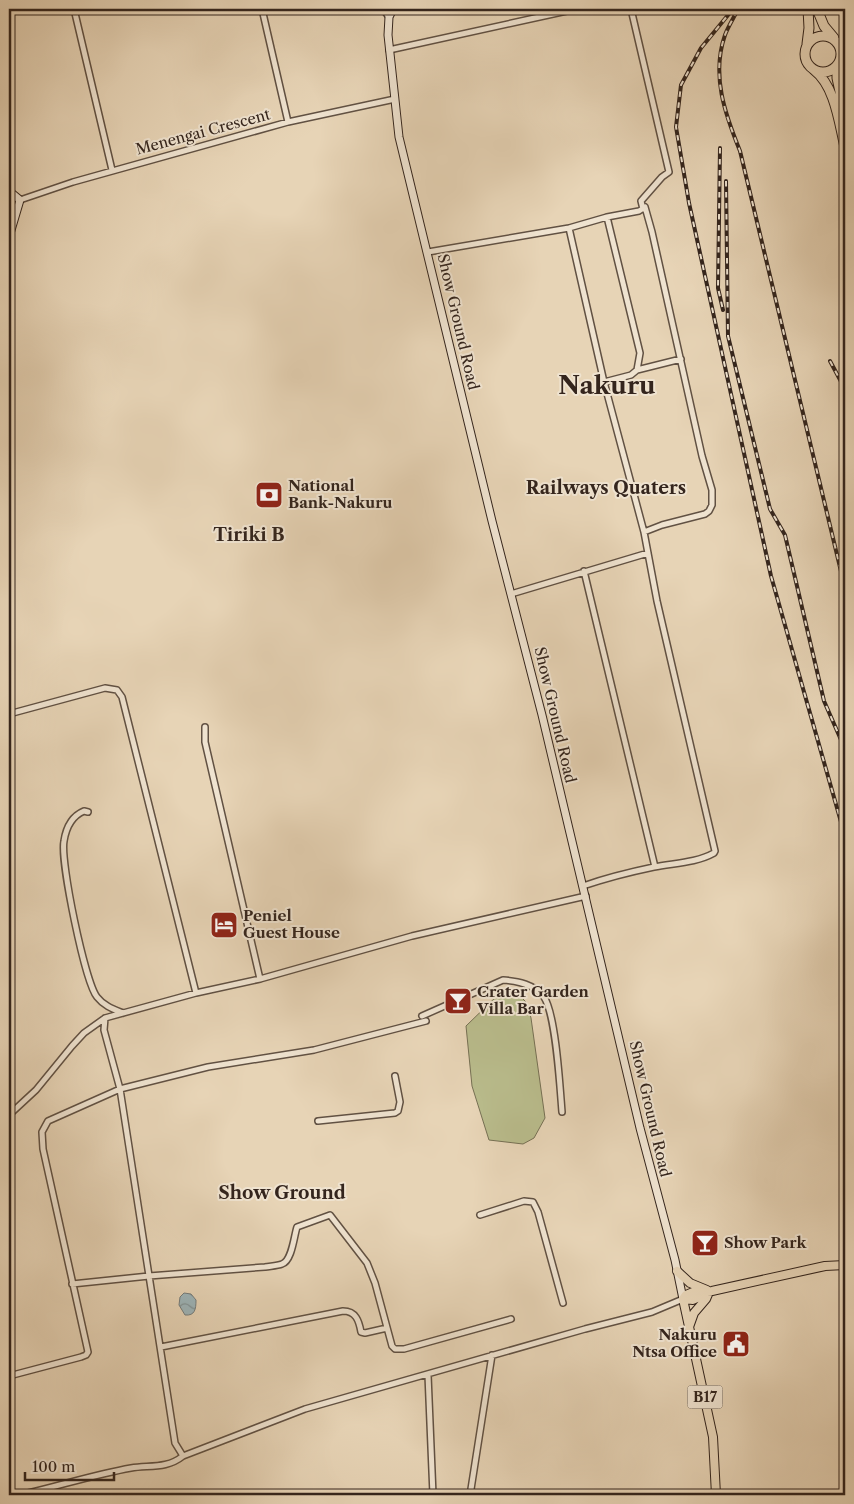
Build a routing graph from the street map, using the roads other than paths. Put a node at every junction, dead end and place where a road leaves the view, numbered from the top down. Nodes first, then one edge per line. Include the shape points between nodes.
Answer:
1 (74, 9) edge
2 (262, 9) edge
3 (383, 9) edge
4 (393, 9) edge
5 (576, 9) edge
6 (631, 9) edge
7 (808, 9) edge
8 (817, 9) edge
9 (389, 17) junction
10 (807, 44) junction
11 (841, 47) edge
12 (389, 50) junction
13 (837, 66) junction
14 (814, 70) junction
15 (395, 99) junction
16 (845, 114) edge
17 (288, 122) junction
18 (845, 147) edge
19 (112, 170) junction
20 (9, 191) edge
21 (20, 200) junction
22 (642, 209) junction
23 (607, 217) junction
24 (569, 228) junction
25 (9, 237) edge
26 (428, 252) junction
27 (681, 358) junction
28 (637, 370) junction
29 (604, 382) junction
30 (644, 532) junction
31 (648, 553) junction
32 (584, 571) junction
33 (511, 594) junction
34 (9, 714) edge
35 (204, 727) dead end
36 (88, 812) dead end
37 (656, 867) junction
38 (583, 886) junction
39 (586, 896) junction
40 (260, 979) junction
41 (196, 993) junction
42 (124, 1013) junction
43 (422, 1016) dead end
44 (104, 1018) junction
45 (426, 1021) dead end
46 (395, 1076) dead end
47 (120, 1090) junction
48 (562, 1112) dead end
49 (9, 1115) edge
50 (318, 1121) dead end
51 (480, 1215) dead end
52 (845, 1265) edge
53 (677, 1271) junction
54 (149, 1276) junction
55 (72, 1284) junction
56 (710, 1292) junction
57 (683, 1300) junction
58 (563, 1304) dead end
59 (511, 1319) dead end
60 (689, 1327) junction
61 (387, 1328) junction
62 (161, 1347) junction
63 (492, 1355) junction
64 (428, 1374) junction
65 (9, 1376) edge
66 (183, 1456) junction
67 (28, 1493) dead end
68 (433, 1495) edge
69 (477, 1495) edge
70 (531, 1495) edge
71 (536, 1495) edge
72 (716, 1495) edge

1 - 19 street
2 - 17 street
3 - 9 street
4 - 9 main road
5 - 12 street
6 - 22 street via 669,172 641,201
7 - 10 highway
8 - 11 highway via 824,26
9 - 12 main road, Show Ground Road
10 - 11 highway via 824,35
10 - 14 highway via 804,56
11 - 13 highway
12 - 15 main road, Show Ground Road
13 - 14 highway via 826,72
13 - 16 highway
14 - 18 highway via 821,75 828,89
15 - 17 street, Menengai Crescent
15 - 26 main road, Show Ground Road via 400,137
17 - 19 street, Menengai Crescent
19 - 21 street, Menengai Crescent
20 - 21 main road
21 - 25 main road
22 - 23 street
22 - 27 street via 645,207 650,223
23 - 24 street
23 - 28 street via 640,353
24 - 26 street
24 - 29 street
26 - 33 main road, Show Ground Road
27 - 28 street
27 - 30 street via 713,501 705,514
28 - 29 street
29 - 30 street
30 - 31 street
31 - 32 street
31 - 37 street via 715,848 714,853 707,857
32 - 33 street
32 - 37 street
33 - 38 main road, Show Ground Road
34 - 41 street via 105,688 117,690 122,697
35 - 40 street
36 - 42 street via 79,813 66,829 63,854 66,877 87,972 96,996 110,1008
37 - 38 street
38 - 39 main road, Show Ground Road
39 - 40 street via 412,936
39 - 53 main road, Show Ground Road via 642,1138
40 - 41 street
41 - 42 street
42 - 44 street
43 - 48 street via 502,980 516,980 537,990 545,998 552,1023
44 - 47 street via 104,1030
44 - 49 street via 84,1033 36,1090
45 - 47 street via 314,1050 208,1066
46 - 50 street via 400,1102 395,1114
47 - 54 street
47 - 55 street via 48,1120 43,1127 43,1150
51 - 58 street via 524,1201 533,1202
52 - 56 main road via 825,1266
53 - 56 main road via 690,1283
53 - 57 main road, Show Ground Road
54 - 55 street
54 - 61 street via 282,1264 290,1253 297,1227 330,1214 367,1263
54 - 62 street
55 - 65 street via 88,1348 86,1355
56 - 57 main road via 693,1292
56 - 60 main road via 694,1313
57 - 60 main road, B17
57 - 63 street via 652,1312
59 - 61 street via 398,1350 392,1346
60 - 72 main road, B17 via 713,1437
61 - 62 street via 361,1332 357,1318 344,1311
62 - 66 street via 175,1443
63 - 64 street
63 - 69 street via 471,1489
64 - 66 street via 305,1409
64 - 68 street
66 - 67 street via 155,1467 132,1468
70 - 71 street

